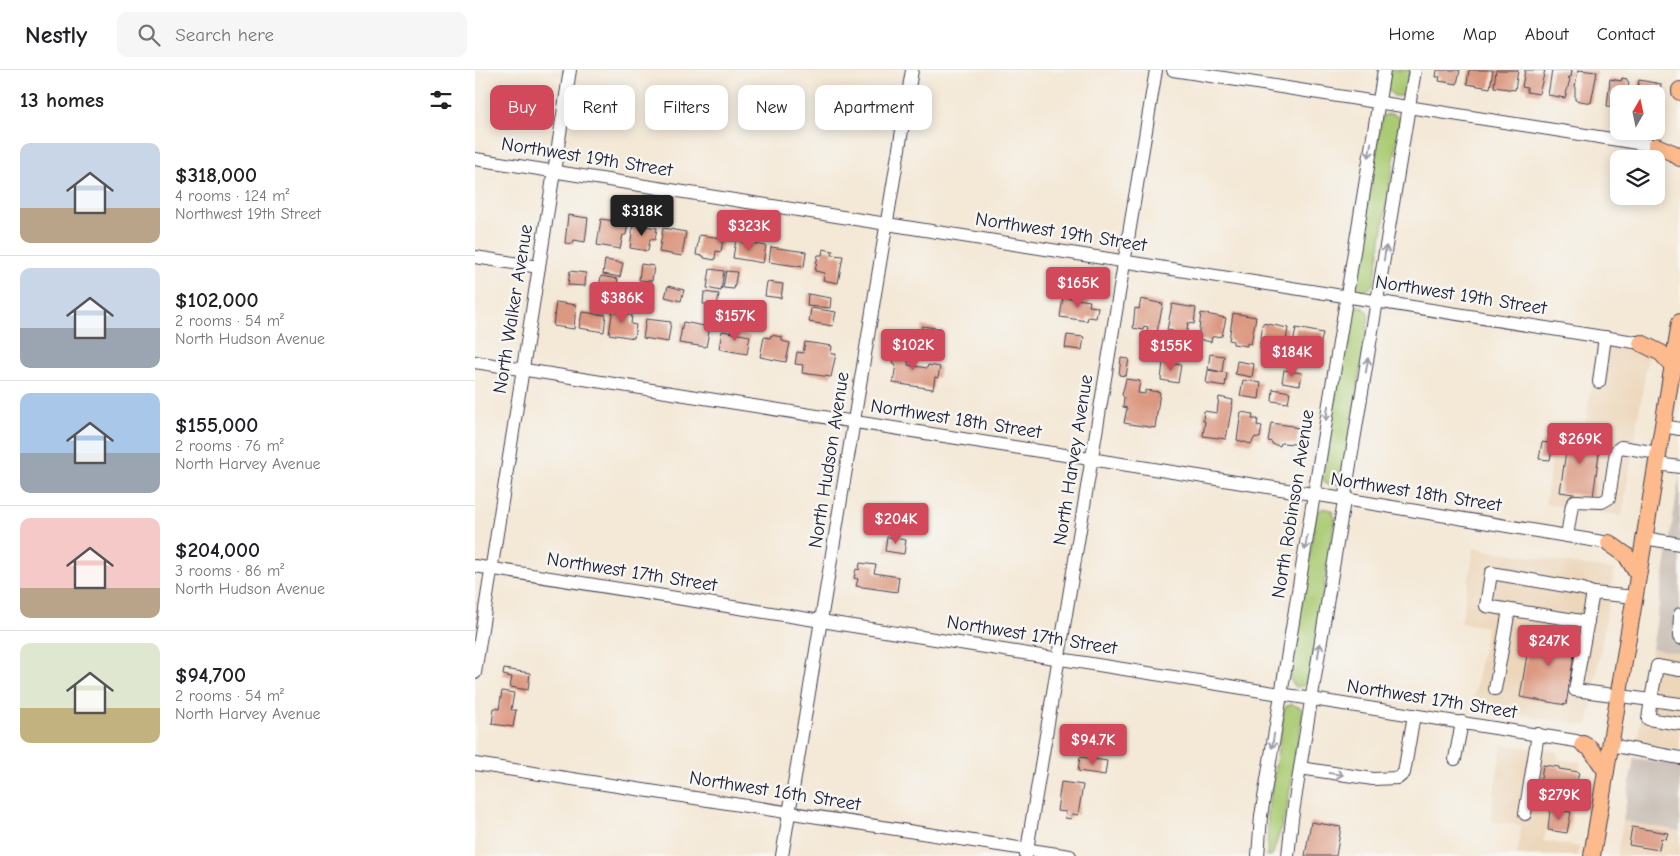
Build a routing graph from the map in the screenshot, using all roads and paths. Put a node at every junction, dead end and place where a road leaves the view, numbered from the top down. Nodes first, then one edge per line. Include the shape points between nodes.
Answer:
1 (570, 70) edge
2 (912, 70) edge
3 (1156, 70) edge
4 (1173, 70) edge
5 (1384, 70) edge
6 (1415, 70) edge
7 (1378, 102) junction
8 (1409, 107) junction
9 (1656, 146) joint
10 (1680, 158) edge
11 (475, 159) edge
12 (555, 171) junction
13 (887, 224) junction
14 (475, 257) edge
15 (1125, 261) junction
16 (539, 267) junction
17 (1346, 296) junction
18 (1377, 301) junction
19 (1680, 322) edge
20 (1605, 337) junction
21 (1641, 343) joint
22 (1678, 348) edge
23 (475, 362) edge
24 (1673, 366) junction
25 (523, 369) junction
26 (1599, 382) dead end
27 (854, 422) junction
28 (1663, 426) junction
29 (1680, 429) edge
30 (1658, 458) junction
31 (1092, 460) junction
32 (1680, 467) edge
33 (1314, 495) junction
34 (1344, 499) junction
35 (1567, 536) junction
36 (1644, 538) junction
37 (1609, 543) joint
38 (1680, 544) edge
39 (475, 566) edge
40 (491, 568) junction
41 (1638, 576) junction
42 (1593, 593) junction
43 (1635, 597) junction
44 (1509, 610) junction
45 (1680, 614) edge
46 (822, 620) junction
47 (1587, 622) junction
48 (1680, 638) edge
49 (1060, 658) junction
50 (1680, 670) edge
51 (475, 673) edge
52 (1495, 689) dead end
53 (1281, 693) junction
54 (1619, 696) junction
55 (1311, 698) junction
56 (1651, 700) junction
57 (1680, 704) edge
58 (1414, 715) junction
59 (1462, 722) junction
60 (1680, 724) edge
61 (1538, 734) junction
62 (1583, 744) joint
63 (1610, 745) junction
64 (1680, 758) edge
65 (1455, 759) dead end
66 (475, 764) edge
67 (1300, 768) junction
68 (1606, 771) junction
69 (790, 812) junction
70 (1525, 814) dead end
71 (1292, 819) junction
72 (1027, 853) edge
73 (782, 856) edge
74 (1070, 856) edge
75 (1258, 856) edge
76 (1279, 856) edge
77 (1288, 856) edge
78 (1592, 856) edge

1 - 12 street, North Walker Avenue
2 - 13 street, North Hudson Avenue
3 - 15 street, North Harvey Avenue
4 - 7 street
5 - 7 street, North Robinson Avenue
6 - 8 street
7 - 8 street
7 -> 17 street, North Robinson Avenue
8 - 9 street
18 -> 8 street
9 - 10 main road
11 - 12 street, Northwest 19th Street
12 - 13 street, Northwest 19th Street
12 - 16 street, North Walker Avenue
13 - 15 street, Northwest 19th Street
13 - 27 street, North Hudson Avenue
14 - 16 street
15 - 17 street, Northwest 19th Street
15 - 31 street, North Harvey Avenue
16 - 25 street, North Walker Avenue
17 - 18 street, Northwest 19th Street
17 -> 33 street, North Robinson Avenue
18 - 20 street, Northwest 19th Street
34 -> 18 street
19 - 22 main road
20 - 21 street, Northwest 19th Street
20 - 26 street
21 - 24 main road via 1661,353
22 - 24 main road
23 - 25 street, Northwest 18th Street
24 - 28 main road
25 - 27 street, Northwest 18th Street
25 - 40 street, North Walker Avenue
27 - 31 street, Northwest 18th Street
27 - 46 street, North Hudson Avenue
28 - 29 street
28 - 30 main road
30 - 32 street
30 - 35 street via 1621,447 1616,451 1609,498 1602,502 1575,501
30 - 36 main road
31 - 33 street, Northwest 18th Street
31 - 49 street, North Harvey Avenue
33 - 34 street, Northwest 18th Street
33 -> 53 street, North Robinson Avenue
34 - 35 street, Northwest 18th Street
55 -> 34 street
35 - 37 street, Northwest 18th Street
36 - 38 street
36 - 41 main road
37 - 41 main road via 1623,552
39 - 40 street, Northwest 17th Street
40 - 46 street, Northwest 17th Street
40 - 51 street, North Walker Avenue
41 - 43 main road
42 - 43 street
42 - 44 street via 1583,588 1491,573 1486,606
42 - 47 street
43 - 54 main road
44 - 47 street
44 - 52 street
45 - 48 street
46 - 49 street, Northwest 17th Street
46 - 69 street, North Hudson Avenue
47 - 54 street via 1575,690
49 - 53 street, Northwest 17th Street
49 - 72 street, North Harvey Avenue
50 - 56 street via 1657,666
53 - 55 street, Northwest 17th Street
53 -> 75 street, North Robinson Avenue via 1261,816
54 - 56 street
54 - 63 main road
55 - 58 street, Northwest 17th Street
55 - 67 street
56 - 57 street
56 - 60 street via 1647,719
58 - 59 street, Northwest 17th Street
67 -> 58 street via 1373,779 1398,778 1404,773
59 - 61 street, Northwest 17th Street
59 - 65 street
61 - 62 street, Northwest 17th Street via 1577,740
61 - 70 street
62 - 68 main road via 1595,753
63 - 64 street
63 - 68 main road
66 - 69 street, Northwest 16th Street
67 - 71 street
68 - 78 main road
69 - 72 street, Northwest 16th Street
69 - 73 street, North Hudson Avenue
71 - 76 street
71 - 77 street
72 - 74 street, Northwest 16th Street

